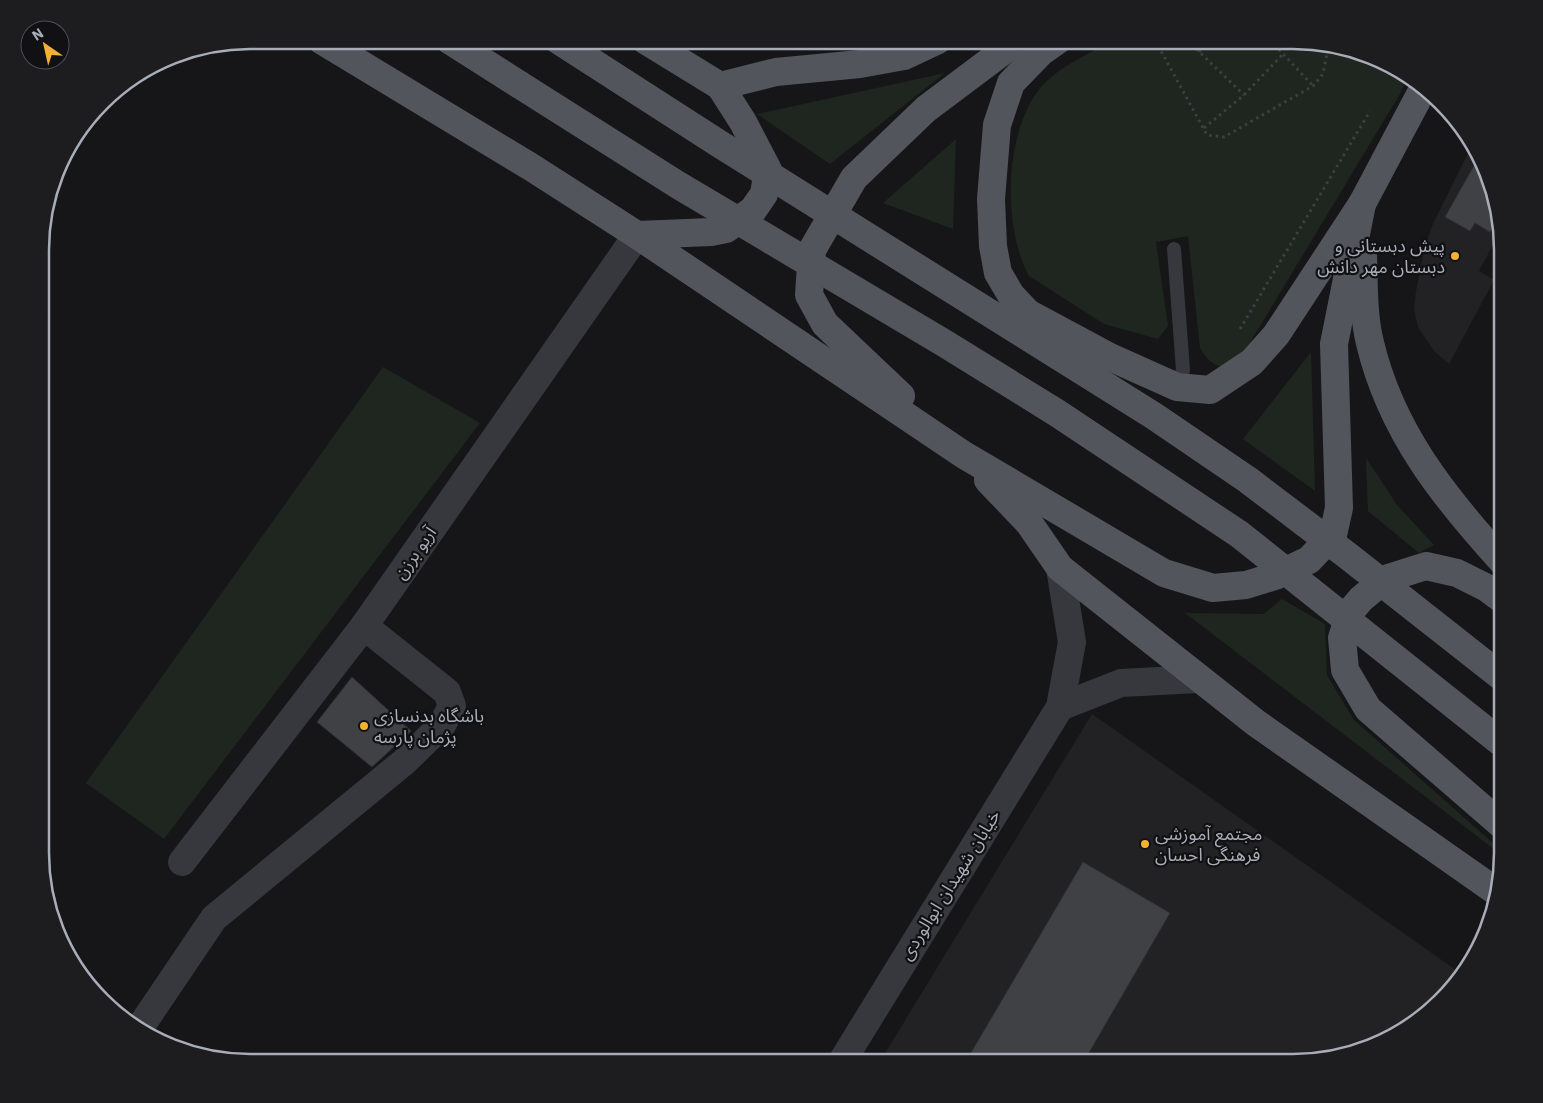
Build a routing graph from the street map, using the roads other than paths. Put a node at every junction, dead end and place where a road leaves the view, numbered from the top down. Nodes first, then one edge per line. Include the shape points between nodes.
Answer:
1 (336, 49) edge
2 (463, 49) edge
3 (572, 49) edge
4 (660, 49) edge
5 (919, 49) edge
6 (1006, 49) edge
7 (1045, 49) edge
8 (720, 86) junction
9 (1420, 94) edge
10 (1362, 204) junction
11 (637, 235) junction
12 (1174, 249) dead end
13 (1177, 387) junction
14 (964, 455) junction
15 (1494, 551) edge
16 (1060, 568) junction
17 (1494, 593) edge
18 (364, 626) junction
19 (1494, 671) edge
20 (1198, 679) junction
21 (1060, 707) junction
22 (1494, 737) edge
23 (1494, 818) edge
24 (182, 862) dead end
25 (1491, 888) edge
26 (143, 1023) edge
27 (847, 1054) edge

1 - 11 main road
2 - 22 main road, bridge via 678,185 976,363 1239,534
3 - 19 main road, bridge via 1154,416 1248,480
4 - 8 main road
5 - 8 main road via 904,56 776,72
6 - 14 main road via 926,108 854,178 812,250 809,295 825,324
7 - 13 main road via 1011,83 998,125 991,199 998,273 1011,295 1028,313 1110,357
8 - 11 main road via 768,170 764,194 753,210 726,229
9 - 10 main road
10 - 13 main road via 1276,335 1252,362 1210,390
10 - 14 main road via 1334,344 1339,508 1333,535 1309,560 1246,585 1212,588 1164,573
10 - 15 main road via 1364,291 1370,341 1386,398 1433,480
11 - 14 main road
11 - 18 street, آریو برزن
12 - 13 lane via 1183,370
14 - 16 main road via 1029,523
16 - 20 main road
16 - 21 street, خیابان شهیدان ابوالوردی via 1072,642
17 - 23 main road via 1457,573 1426,566 1406,571 1385,579 1361,599 1350,612 1342,638 1345,670 1368,709
18 - 24 street, آریو برزن
18 - 26 street via 447,692 452,706 442,726 404,762 214,918
20 - 21 street via 1121,683
20 - 25 main road
21 - 27 street, خیابان شهیدان ابوالوردی

